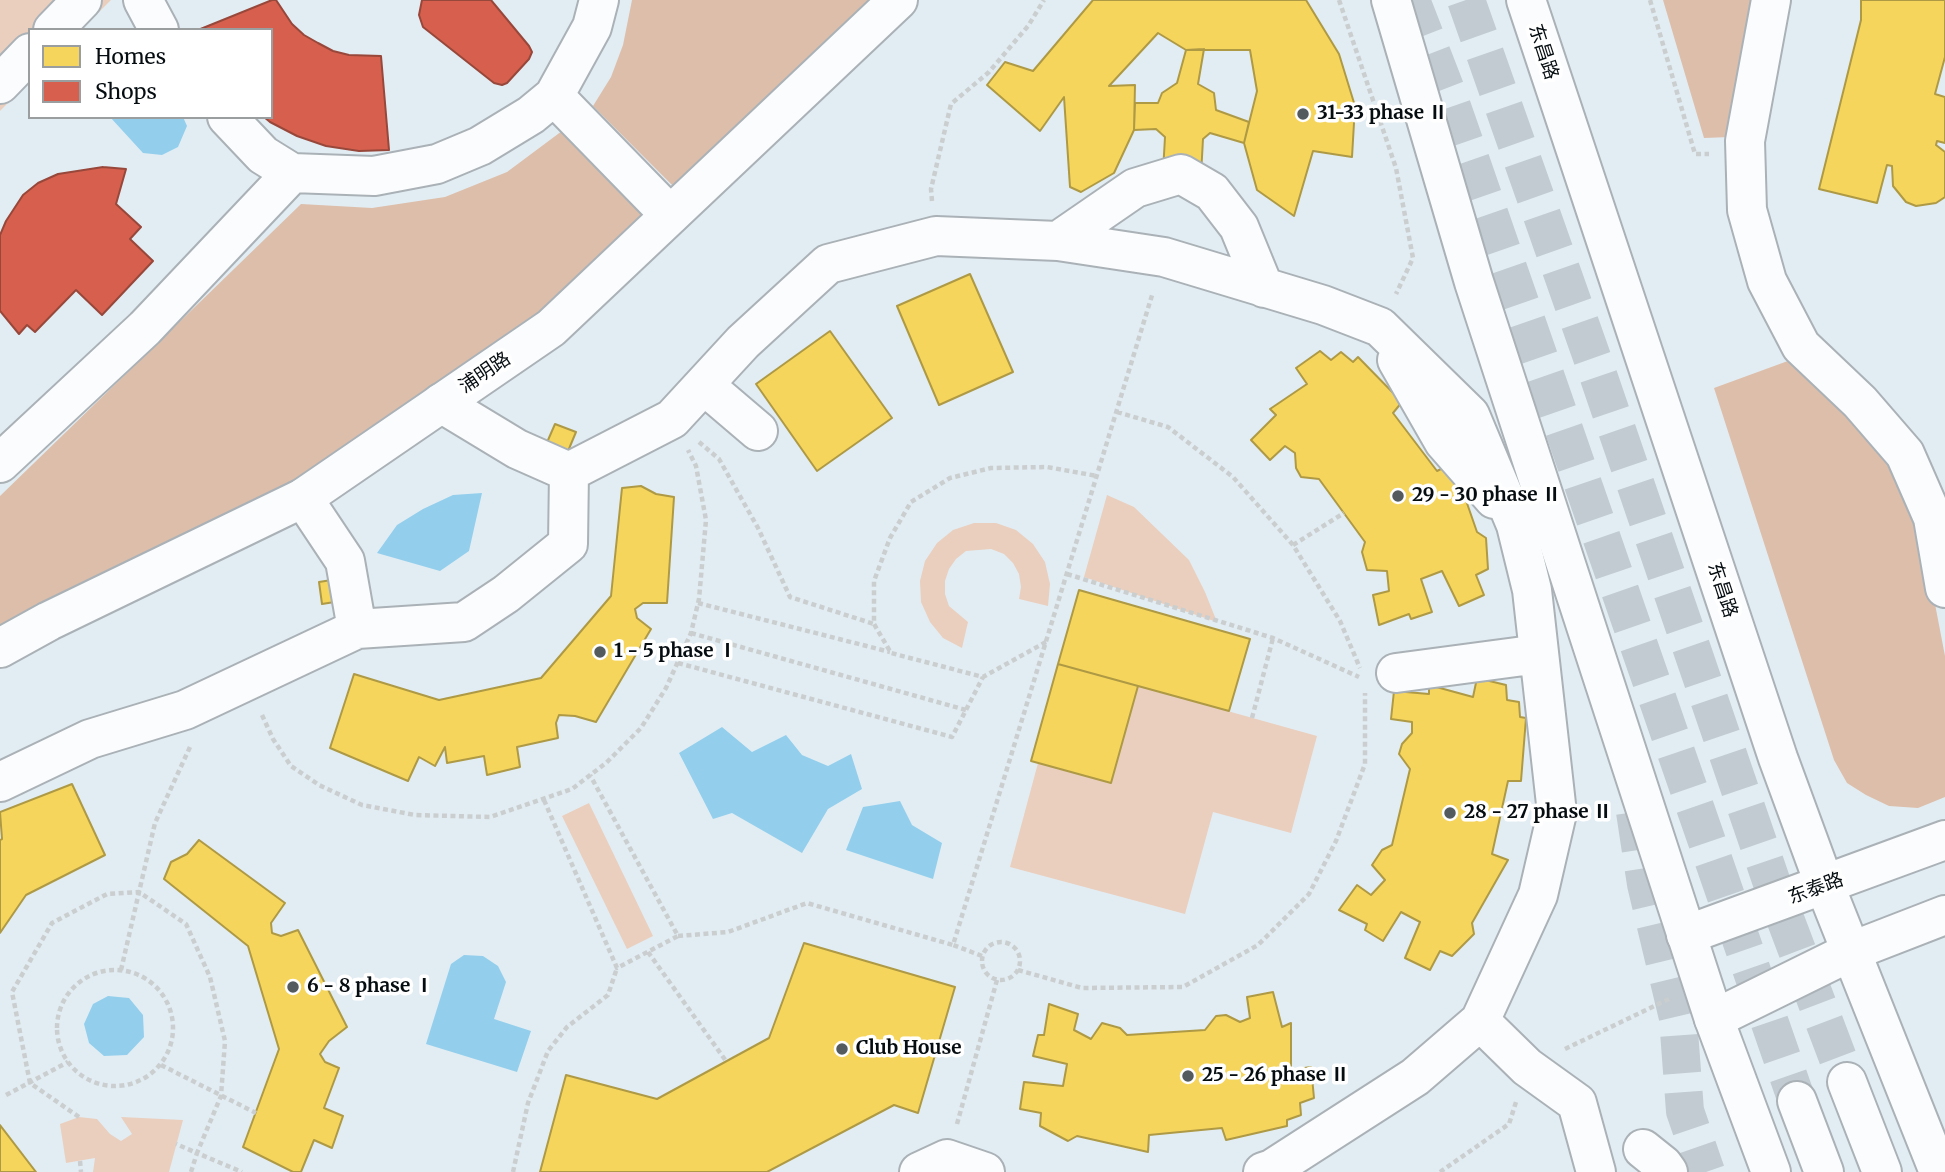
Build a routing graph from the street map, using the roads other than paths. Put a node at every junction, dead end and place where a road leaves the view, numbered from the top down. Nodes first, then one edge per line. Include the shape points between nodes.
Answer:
1 (82, 0) edge
2 (143, 0) edge
3 (599, 0) edge
4 (898, 0) edge
5 (1391, 0) edge
6 (1526, 0) edge
7 (1771, 0) edge
8 (55, 28) edge
9 (158, 28) edge
10 (28, 55) edge
11 (0, 84) edge
12 (554, 96) junction
13 (230, 119) edge
14 (292, 173) junction
15 (670, 215) junction
16 (1058, 241) junction
17 (1264, 288) junction
18 (704, 385) junction
19 (441, 403) junction
20 (758, 431) dead end
21 (0, 463) edge
22 (569, 472) junction
23 (303, 498) junction
24 (1945, 588) edge
25 (357, 629) junction
26 (0, 648) edge
27 (1539, 653) junction
28 (1380, 676) road end
29 (0, 782) edge
30 (1945, 840) edge
31 (1825, 886) junction
32 (1945, 915) edge
33 (1686, 935) junction
34 (1852, 951) junction
35 (1714, 1019) junction
36 (1480, 1021) junction
37 (1847, 1082) tunnel mouth
38 (1797, 1101) tunnel mouth
39 (933, 1166) edge
40 (985, 1172) edge
41 (1262, 1172) edge
42 (1596, 1172) edge
43 (1772, 1172) edge
44 (1825, 1172) edge
45 (1881, 1172) edge
46 (1939, 1172) edge

1 - 8 main road
2 - 9 main road
3 - 12 main road via 592,27
4 - 15 main road, 浦明路
5 - 33 main road via 1474,282
6 - 31 main road, 东昌路 via 1773,745
7 - 24 main road via 1745,141 1747,210 1767,281 1801,346 1860,402 1905,454 1933,518
10 - 11 main road
12 - 14 main road via 480,146 437,164 374,176
12 - 15 main road
13 - 14 main road via 263,155
14 - 21 main road via 145,328
15 - 19 main road, 浦明路 via 551,328
16 - 17 main road via 1164,257
16 - 17 main road via 1135,188 1181,174 1212,192 1240,227
16 - 18 main road via 936,236 828,264 743,342
17 - 27 main road via 1380,327 1470,415 1516,525 1532,590
18 - 20 main road
18 - 22 main road via 672,419
19 - 22 main road via 517,449
19 - 23 main road, 浦明路
22 - 25 main road via 568,544 506,594 464,622
23 - 25 main road via 345,561
23 - 26 main road, 浦明路
25 - 29 main road via 185,710 90,740
27 - 28 main road
27 - 36 main road via 1557,813 1538,895
30 - 31 main road, 东泰路
31 - 33 main road, 东泰路
31 - 34 main road, 东昌路
32 - 34 main road
33 - 35 main road
34 - 35 main road
34 - 46 main road, 东昌路
35 - 43 main road
36 - 41 main road via 1415,1077
36 - 42 main road via 1527,1067 1577,1103
37 - 45 main road
38 - 44 main road
39 - 40 main road

